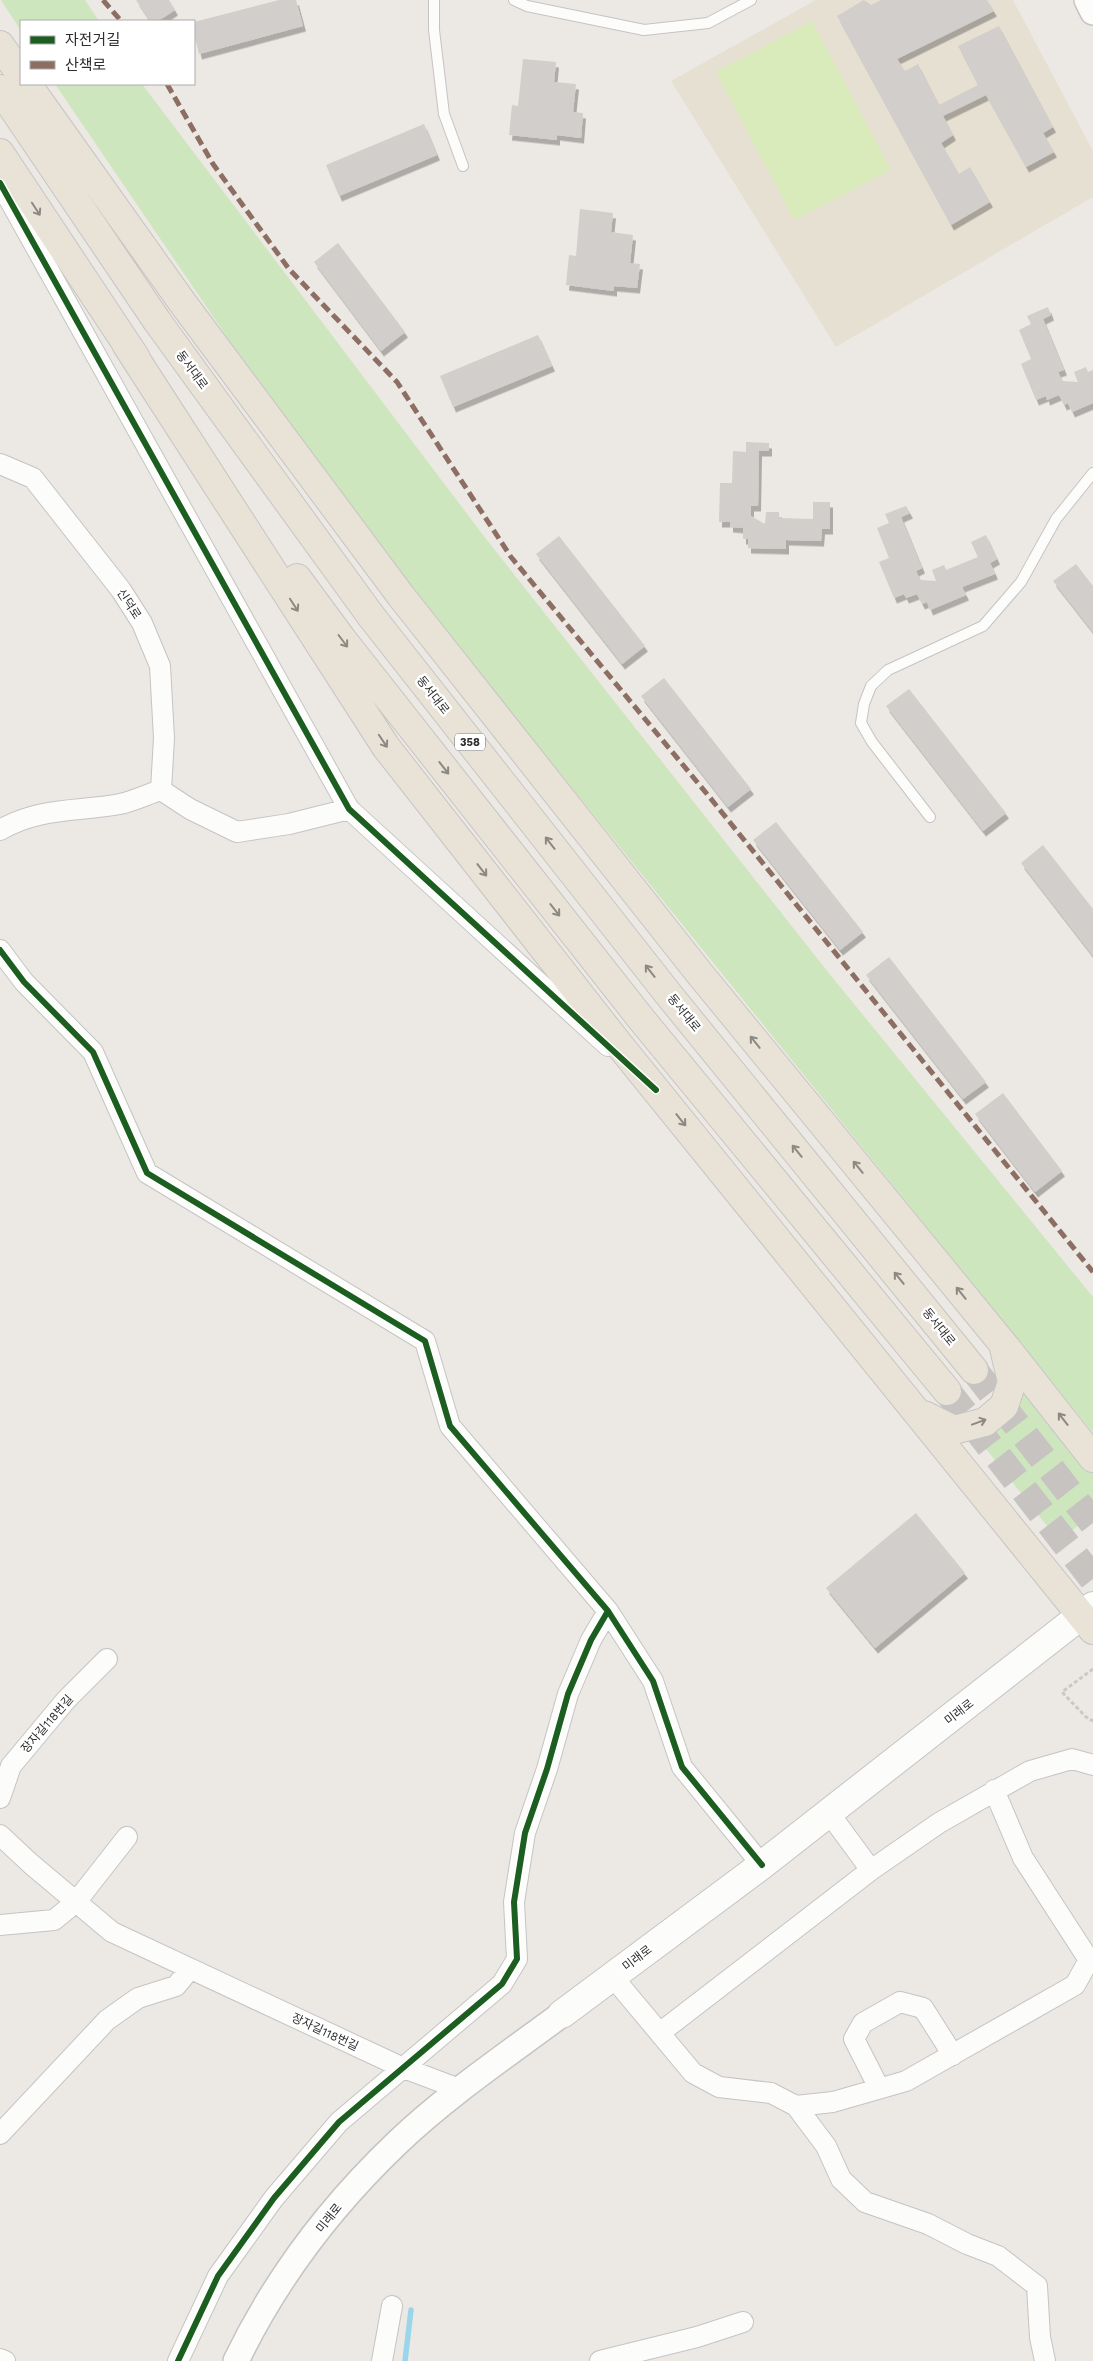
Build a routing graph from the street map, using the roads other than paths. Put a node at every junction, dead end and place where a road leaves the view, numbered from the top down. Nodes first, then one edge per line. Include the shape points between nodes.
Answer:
1 (434, 0) edge
2 (514, 0) edge
3 (751, 0) edge
4 (1087, 0) edge
5 (1093, 12) edge
6 (0, 45) edge
7 (20, 74) edge
8 (28, 85) edge
9 (0, 89) edge
10 (0, 153) edge
11 (463, 166) dead end
12 (0, 183) edge
13 (126, 344) junction
14 (0, 464) edge
15 (1093, 473) edge
16 (161, 790) junction
17 (349, 809) junction
18 (930, 817) dead end
19 (0, 830) edge
20 (0, 950) edge
21 (656, 1090) junction
22 (1004, 1345) junction
23 (974, 1370) tunnel mouth
24 (947, 1391) tunnel mouth
25 (918, 1412) junction
26 (1093, 1458) edge
27 (608, 1611) junction
28 (1089, 1617) edge
29 (107, 1658) dead end
30 (1093, 1765) edge
31 (994, 1790) junction
32 (0, 1798) edge
33 (828, 1813) junction
34 (0, 1835) edge
35 (127, 1837) dead end
36 (762, 1865) junction
37 (871, 1870) junction
38 (76, 1902) junction
39 (0, 1925) edge
40 (190, 1969) junction
41 (612, 1976) junction
42 (562, 2014) joint
43 (661, 2032) junction
44 (953, 2055) junction
45 (401, 2067) junction
46 (879, 2088) junction
47 (462, 2090) junction
48 (796, 2106) junction
49 (0, 2134) edge
50 (392, 2306) dead end
51 (743, 2322) dead end
52 (0, 2359) edge
53 (5, 2361) edge
54 (178, 2361) edge
55 (236, 2361) edge
56 (382, 2361) edge
57 (600, 2361) edge
58 (1045, 2361) edge

1 - 11 lane via 434,30 444,114
2 - 3 lane via 527,6 644,30 708,23
4 - 5 street
6 - 7 highway
22 -> 8 highway via 700,974 401,596 182,302
23 -> 9 highway, 동서대로 / 358 via 669,995 371,616 157,321
10 -> 13 highway
12 - 17 street
13 -> 21 highway via 386,747
13 -> 24 highway via 342,640 642,1020
14 - 16 street, 신덕로 via 33,478 121,590 142,623 160,666 164,738
15 - 18 lane via 1056,519 1021,582 983,626 888,670 871,686 861,723
16 - 17 street via 190,809 237,832 289,824
16 - 19 street via 121,804 63,809 15,822
17 - 21 street
20 - 27 street via 24,982 93,1052 147,1173 425,1341 450,1426
21 -> 25 highway
25 -> 22 highway via 954,1430 985,1422 1004,1406 1012,1382
26 -> 22 highway
25 - 28 highway
27 - 36 street via 654,1681 682,1767
27 - 45 street via 591,1640 568,1694 548,1769 525,1833 514,1902 517,1959 502,1984
28 - 33 main road, 미래로
29 - 32 street, 장자길118번길 via 66,1700 11,1766
30 - 31 street via 1072,1759 1030,1771
31 - 37 street
31 - 44 street via 1023,1858 1089,1960 1075,1985
33 - 36 main road, 미래로
33 - 37 street
34 - 38 street, 장자길118번길
35 - 38 street
36 - 41 main road, 미래로
37 - 43 street
38 - 39 street via 54,1920
38 - 40 street, 장자길118번길 via 112,1932
40 - 45 street, 장자길118번길
40 - 49 street via 176,1986 138,1998 107,2020
41 - 42 main road, 미래로
41 - 43 street
42 - 47 street, 미래로
43 - 48 street via 693,2073 719,2087 771,2093
44 - 46 street via 906,2081
44 - 46 street via 923,2008 900,2002 863,2023 854,2039
45 - 47 street, 장자길118번길
45 - 54 street via 339,2122 274,2198 218,2276
46 - 48 street via 833,2102
47 - 55 street, 미래로 via 399,2142 359,2182 292,2265
48 - 58 street via 826,2146 841,2179 865,2202 928,2224 998,2256 1037,2286
50 - 56 street
51 - 57 street
52 - 53 street

